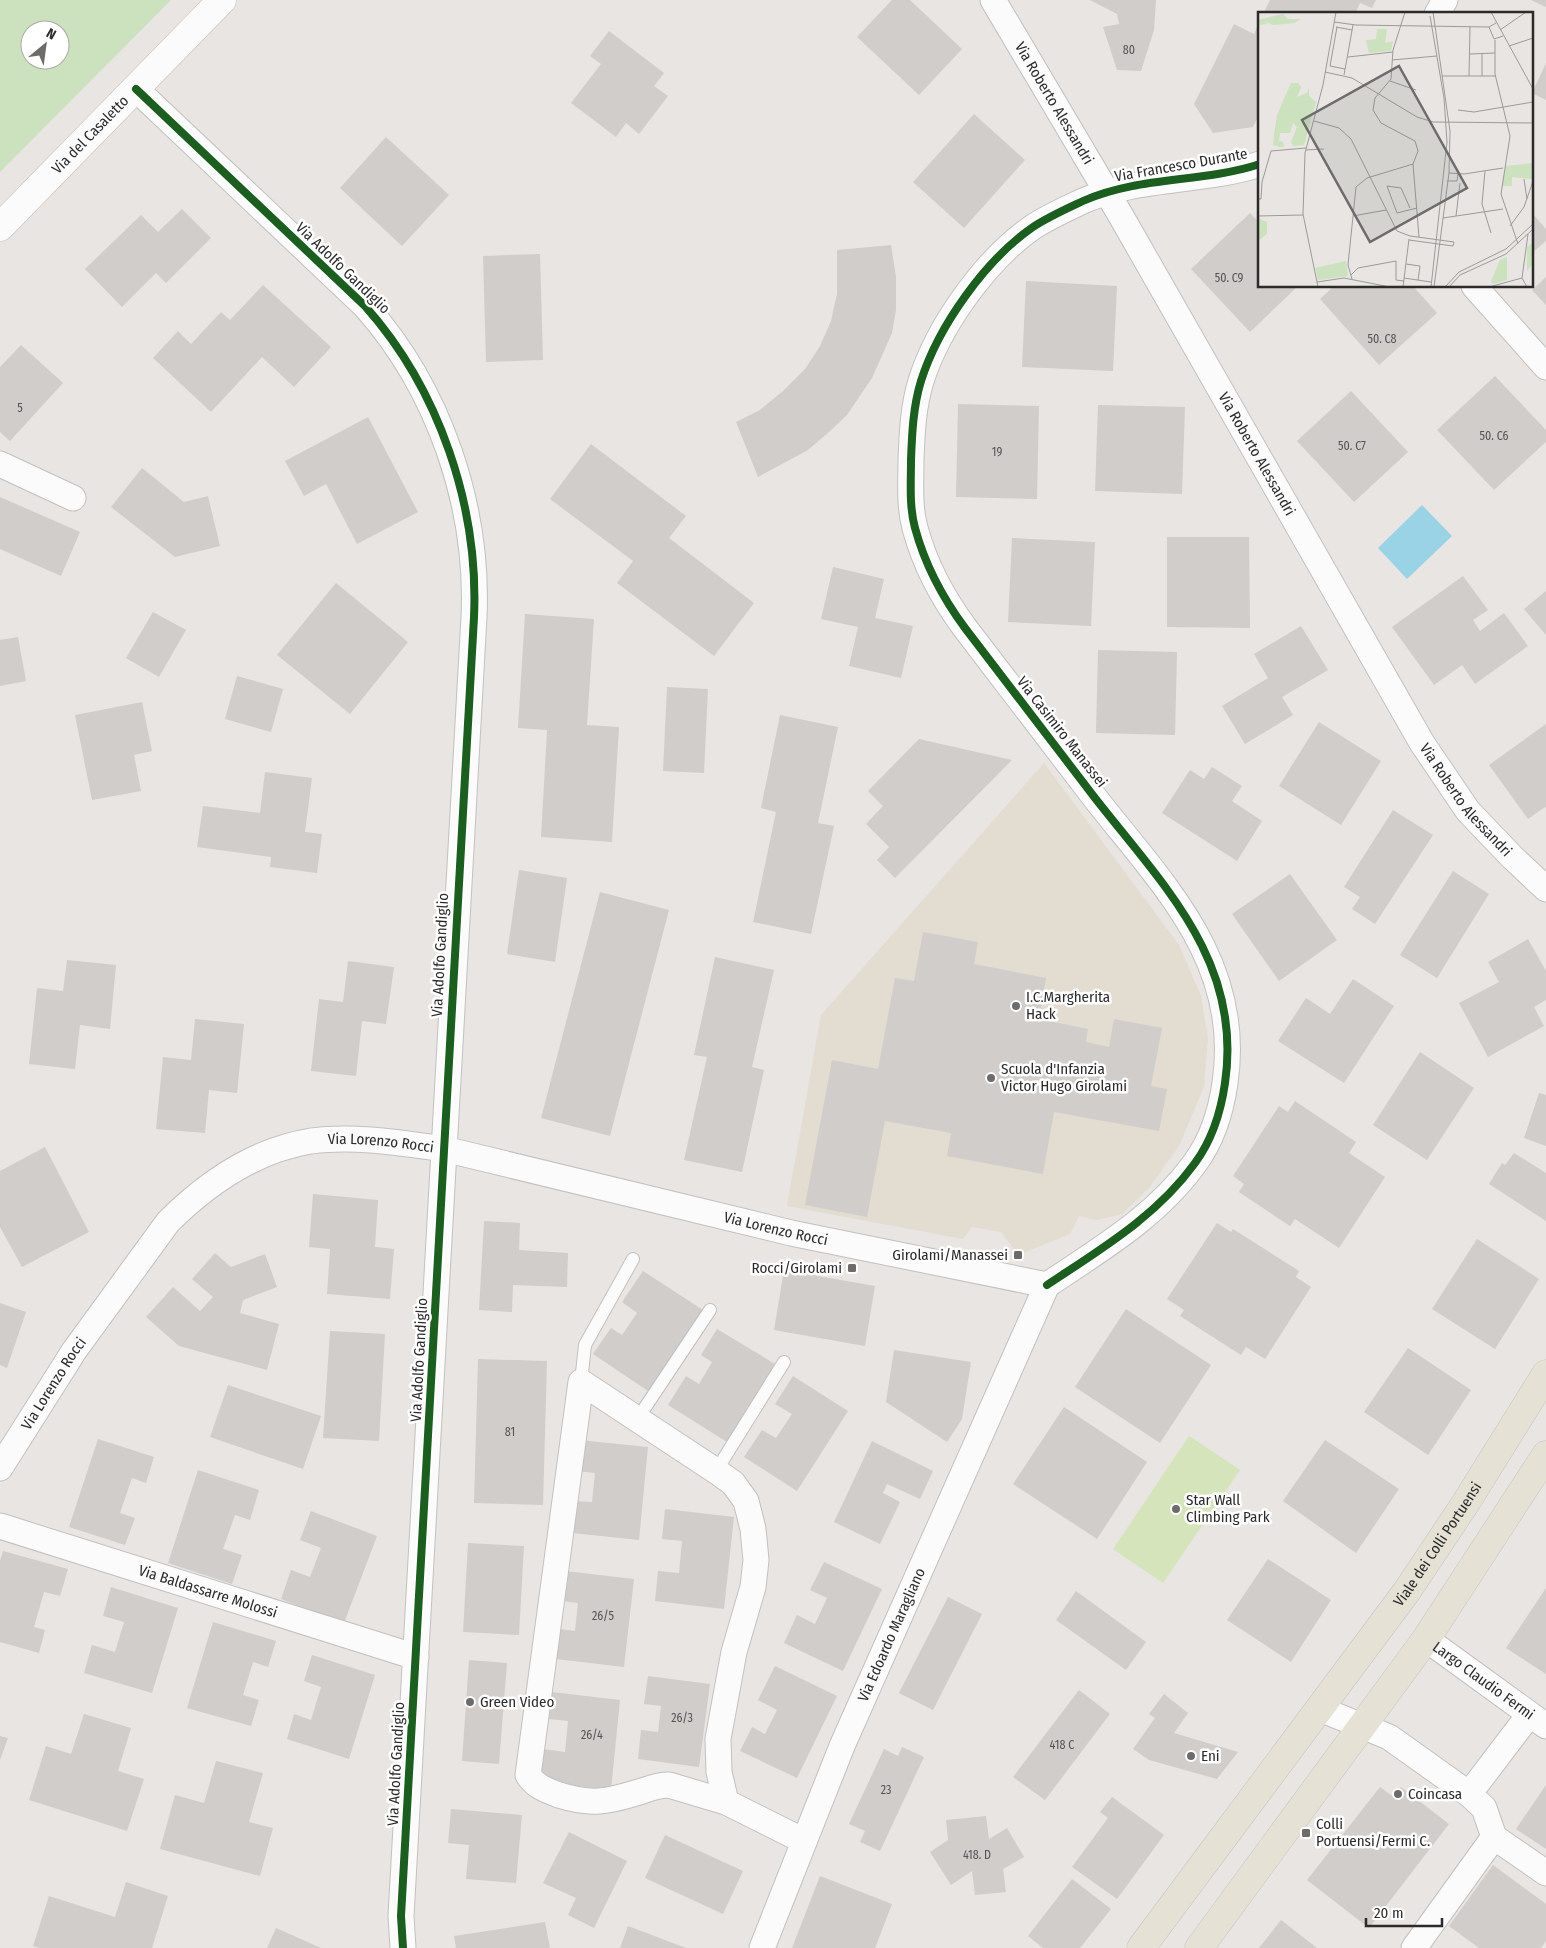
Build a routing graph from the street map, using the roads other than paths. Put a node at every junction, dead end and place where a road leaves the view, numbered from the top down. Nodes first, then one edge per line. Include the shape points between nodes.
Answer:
1 (222, 0) edge
2 (993, 0) edge
3 (1445, 0) edge
4 (1439, 12) edge
5 (136, 89) junction
6 (1258, 165) edge
7 (1106, 192) junction
8 (0, 227) edge
9 (1476, 288) edge
10 (1546, 367) edge
11 (0, 464) edge
12 (73, 498) dead end
13 (1546, 889) edge
14 (444, 1149) junction
15 (633, 1259) dead end
16 (1047, 1285) junction
17 (710, 1310) dead end
18 (784, 1362) dead end
19 (1546, 1374) edge
20 (581, 1382) junction
21 (638, 1418) junction
22 (1546, 1455) edge
23 (0, 1468) edge
24 (716, 1471) junction
25 (0, 1526) edge
26 (1426, 1639) junction
27 (416, 1657) junction
28 (1320, 1709) junction
29 (1538, 1721) edge
30 (1363, 1726) junction
31 (1468, 1794) junction
32 (726, 1802) junction
33 (1494, 1836) junction
34 (804, 1841) junction
35 (1546, 1874) edge
36 (403, 1948) edge
37 (762, 1948) edge
38 (1141, 1948) edge
39 (1199, 1948) edge
40 (1414, 1948) edge

1 - 5 street, Via del Casaletto
2 - 7 street, Via Roberto Alessandri
3 - 4 street
5 - 8 street, Via del Casaletto
5 - 14 street, Via Adolfo Gandiglio via 365,306 382,326 432,408 460,488 470,532 476,583
6 - 7 street, Via Francesco Durante
7 - 13 street, Via Roberto Alessandri via 1422,743 1468,811
7 - 16 street, Via Casimiro Manassei via 1034,226 984,273 955,313 931,356 921,382 912,438 914,526 942,595 1178,906 1211,962 1224,1002 1228,1047 1223,1096 1212,1132 1197,1162 1145,1218
9 - 10 street
11 - 12 street
14 - 16 street, Via Lorenzo Rocci via 791,1234
14 - 23 street, Via Lorenzo Rocci via 388,1142 312,1141 258,1157 208,1188 186,1204 151,1242 74,1351
14 - 27 street, Via Adolfo Gandiglio
15 - 20 lane via 585,1345
16 - 34 street, Via Edoardo Maragliano via 842,1746
17 - 21 lane
18 - 24 lane
19 - 28 main road, Viale dei Colli Portuensi via 1407,1591
20 - 21 street
20 - 32 street via 528,1775 543,1790 582,1802 610,1800 659,1785
21 - 24 street
22 - 26 main road
24 - 32 street via 733,1483 746,1501 756,1560 753,1587 734,1652 718,1739 719,1772
25 - 27 street, Via Baldassarre Molossi
26 - 29 street, Largo Claudio Fermi
26 - 30 main road
27 - 36 street, Via Adolfo Gandiglio via 401,1916
28 - 30 street
28 - 38 main road, Viale dei Colli Portuensi
29 - 31 street, Largo Claudio Fermi
30 - 31 street via 1389,1737
30 - 39 main road
31 - 33 street via 1484,1808
32 - 34 street
33 - 35 street
33 - 40 street
34 - 37 street, Via Edoardo Maragliano

